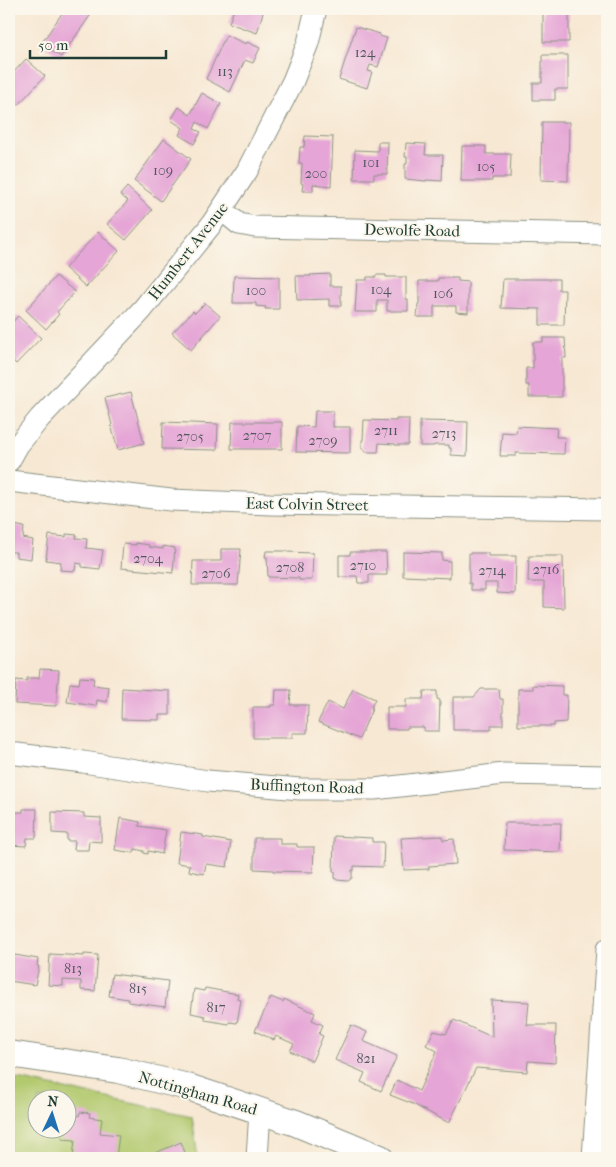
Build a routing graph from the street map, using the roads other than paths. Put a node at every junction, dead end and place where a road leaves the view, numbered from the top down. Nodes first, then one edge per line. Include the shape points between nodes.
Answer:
1 (316, 9) edge
2 (222, 210) junction
3 (607, 234) edge
4 (9, 461) edge
5 (9, 480) edge
6 (607, 509) edge
7 (9, 753) edge
8 (607, 776) edge
9 (607, 949) edge
10 (9, 1054) edge
11 (260, 1111) junction
12 (257, 1158) edge
13 (380, 1158) edge
14 (593, 1158) edge

1 - 2 street, Humbert Avenue via 308,43 293,82
2 - 3 street, Dewolfe Road via 239,224 255,227
2 - 4 street, Humbert Avenue via 142,310 40,418
5 - 6 street, East Colvin Street via 171,500
7 - 8 street, Buffington Road via 208,781 300,788 374,789 504,774
9 - 14 street
10 - 11 street, Nottingham Road via 118,1070 188,1087
11 - 12 street
11 - 13 street, Nottingham Road

